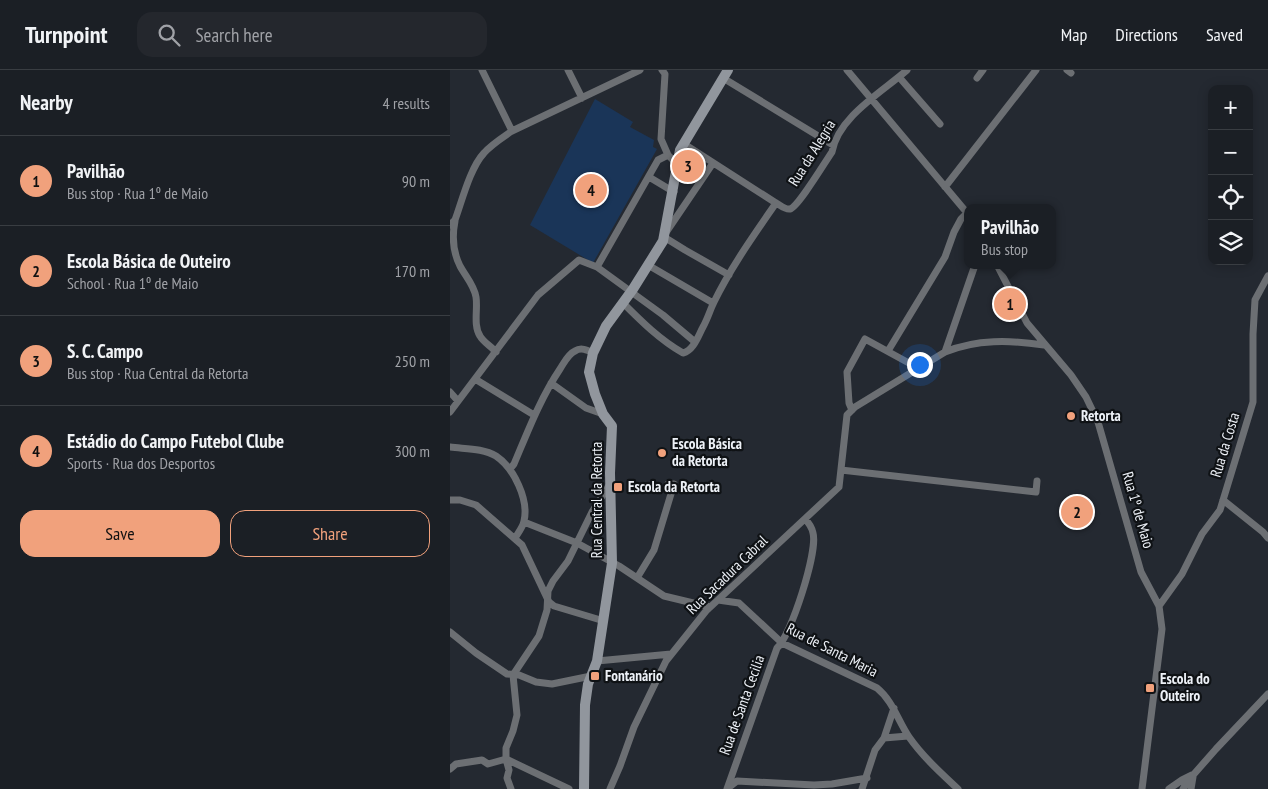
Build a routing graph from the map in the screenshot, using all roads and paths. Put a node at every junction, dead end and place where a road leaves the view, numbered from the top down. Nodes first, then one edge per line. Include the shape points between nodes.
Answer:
1 (482, 70) edge
2 (568, 70) edge
3 (640, 70) edge
4 (847, 70) edge
5 (907, 70) edge
6 (983, 70) edge
7 (666, 71) edge
8 (1033, 71) edge
9 (725, 74) edge
10 (900, 77) junction
11 (977, 78) dead end
12 (582, 98) junction
13 (872, 98) junction
14 (940, 124) dead end
15 (512, 131) junction
16 (684, 144) junction
17 (833, 145) junction
18 (668, 155) junction
19 (713, 163) junction
20 (678, 165) junction
21 (649, 177) junction
22 (945, 187) junction
23 (674, 192) junction
24 (776, 203) junction
25 (964, 209) edge
26 (964, 216) edge
27 (452, 223) edge
28 (664, 235) junction
29 (455, 250) junction
30 (450, 262) edge
31 (648, 265) junction
32 (597, 267) junction
33 (974, 269) edge
34 (999, 269) edge
35 (729, 275) junction
36 (1268, 276) edge
37 (631, 292) junction
38 (623, 303) junction
39 (713, 303) junction
40 (695, 342) junction
41 (1044, 345) junction
42 (888, 351) junction
43 (496, 352) junction
44 (945, 352) junction
45 (593, 353) junction
46 (918, 368) junction
47 (475, 379) junction
48 (551, 383) junction
49 (450, 392) edge
50 (458, 401) junction
51 (852, 410) junction
52 (450, 412) edge
53 (603, 414) junction
54 (534, 415) junction
55 (450, 447) edge
56 (510, 469) junction
57 (841, 470) junction
58 (1037, 481) dead end
59 (611, 484) junction
60 (668, 484) dead end
61 (450, 500) edge
62 (1223, 500) junction
63 (806, 519) junction
64 (524, 522) junction
65 (515, 538) junction
66 (1268, 538) edge
67 (577, 543) junction
68 (612, 562) junction
69 (637, 578) junction
70 (718, 600) junction
71 (549, 602) junction
72 (710, 606) junction
73 (1158, 606) junction
74 (604, 621) junction
75 (450, 632) edge
76 (782, 643) junction
77 (671, 654) junction
78 (597, 661) junction
79 (513, 675) junction
80 (591, 676) junction
81 (1268, 694) edge
82 (894, 708) junction
83 (908, 736) junction
84 (884, 738) junction
85 (506, 759) junction
86 (450, 769) edge
87 (1194, 774) junction
88 (867, 778) junction
89 (1141, 788) edge
90 (511, 789) edge
91 (569, 789) edge
92 (584, 789) edge
93 (610, 789) edge
94 (727, 789) edge
95 (862, 789) edge
96 (958, 789) edge
97 (1170, 789) edge
98 (1183, 789) edge
99 (1191, 789) edge

1 - 15 street
2 - 12 street
3 - 12 street
4 - 13 street
5 - 10 street, Rua da Alegria
6 - 11 street
7 - 18 street via 661,139
8 - 22 street
9 - 16 street, Rua Central da Retorta
9 - 17 street
10 - 13 street, Rua da Alegria
10 - 14 street
12 - 15 street
13 - 17 street, Rua da Alegria via 855,114
13 - 22 street
15 - 27 street via 494,143 476,164
16 - 19 street
16 - 20 street, Rua Central da Retorta
17 - 24 street, Rua da Alegria via 832,152 792,208
18 - 20 street
18 - 21 street via 658,160
19 - 24 street
19 - 28 street, Rua Central da Retorta
20 - 23 street, Rua Central da Retorta
21 - 23 street
21 - 32 street
22 - 25 street
23 - 28 street, Rua Central da Retorta
24 - 35 street
26 - 42 street via 945,256
27 - 29 street
28 - 31 street, Rua Central da Retorta
28 - 35 street
29 - 30 street
29 - 43 street via 477,298 480,336
31 - 37 street, Rua Central da Retorta
31 - 39 street
32 - 37 street
32 - 43 street via 579,260 538,295
33 - 44 street
34 - 41 street, Rua 1º de Maio via 1026,323
35 - 39 street
36 - 62 street, Rua da Costa via 1255,300 1253,402
37 - 38 street, Rua Central da Retorta
37 - 40 street
38 - 40 street via 655,333 683,353
38 - 45 street, Rua Central da Retorta via 606,326
39 - 40 street
41 - 44 street via 1016,341 980,342
41 - 73 street, Rua 1º de Maio via 1071,375 1098,422 1141,572
42 - 46 street
42 - 51 street via 865,339 847,372
43 - 47 street
44 - 46 street
45 - 48 street via 575,350
45 - 53 street, Rua Central da Retorta via 589,372
46 - 51 street
47 - 50 street
47 - 54 street
48 - 53 street via 586,408
48 - 54 street
49 - 50 street
50 - 52 street
51 - 57 street, Rua Sacadura Cabral via 847,415
53 - 59 street, Rua Central da Retorta via 612,426
54 - 56 street
55 - 56 street via 496,456
56 - 64 street via 523,500
57 - 58 street via 1036,492
57 - 63 street, Rua Sacadura Cabral via 839,487
59 - 67 street
59 - 68 street, Rua Central da Retorta
60 - 69 street via 674,484 654,550
61 - 65 street via 476,505
62 - 66 street
62 - 73 street, Rua da Costa via 1182,574
63 - 70 street, Rua Sacadura Cabral
63 - 76 street, Rua de Santa Cecilia via 814,534 812,560
64 - 65 street
64 - 67 street
65 - 71 street via 522,545
67 - 68 street
67 - 71 street via 548,591
68 - 69 street
68 - 74 street, Rua Central da Retorta
69 - 72 street via 664,596
70 - 72 street, Rua Sacadura Cabral
70 - 76 street, Rua de Santa Maria via 739,603
71 - 74 street
71 - 79 street via 538,636
72 - 77 street, Rua Sacadura Cabral
73 - 89 street, Rua 1º de Maio via 1162,629
74 - 78 street, Rua Central da Retorta
75 - 79 street via 476,653
76 - 82 street, Rua de Santa Maria via 877,688
76 - 94 street, Rua de Santa Cecilia via 777,648
77 - 78 street
77 - 93 street, Rua Sacadura Cabral via 634,728
78 - 80 street, Rua Central da Retorta
79 - 80 street via 552,684
79 - 85 street via 517,715 506,748
80 - 92 street, Rua Central da Retorta via 584,705
81 - 87 street
82 - 83 street, Rua de Santa Maria
82 - 84 street
83 - 84 street
83 - 96 street, Rua de Santa Maria via 925,758
84 - 88 street via 876,750
85 - 86 street via 488,764 482,760 456,764
85 - 90 street
85 - 91 street
87 - 97 street
87 - 98 street
87 - 99 street
88 - 94 street via 814,786 737,781
88 - 95 street

